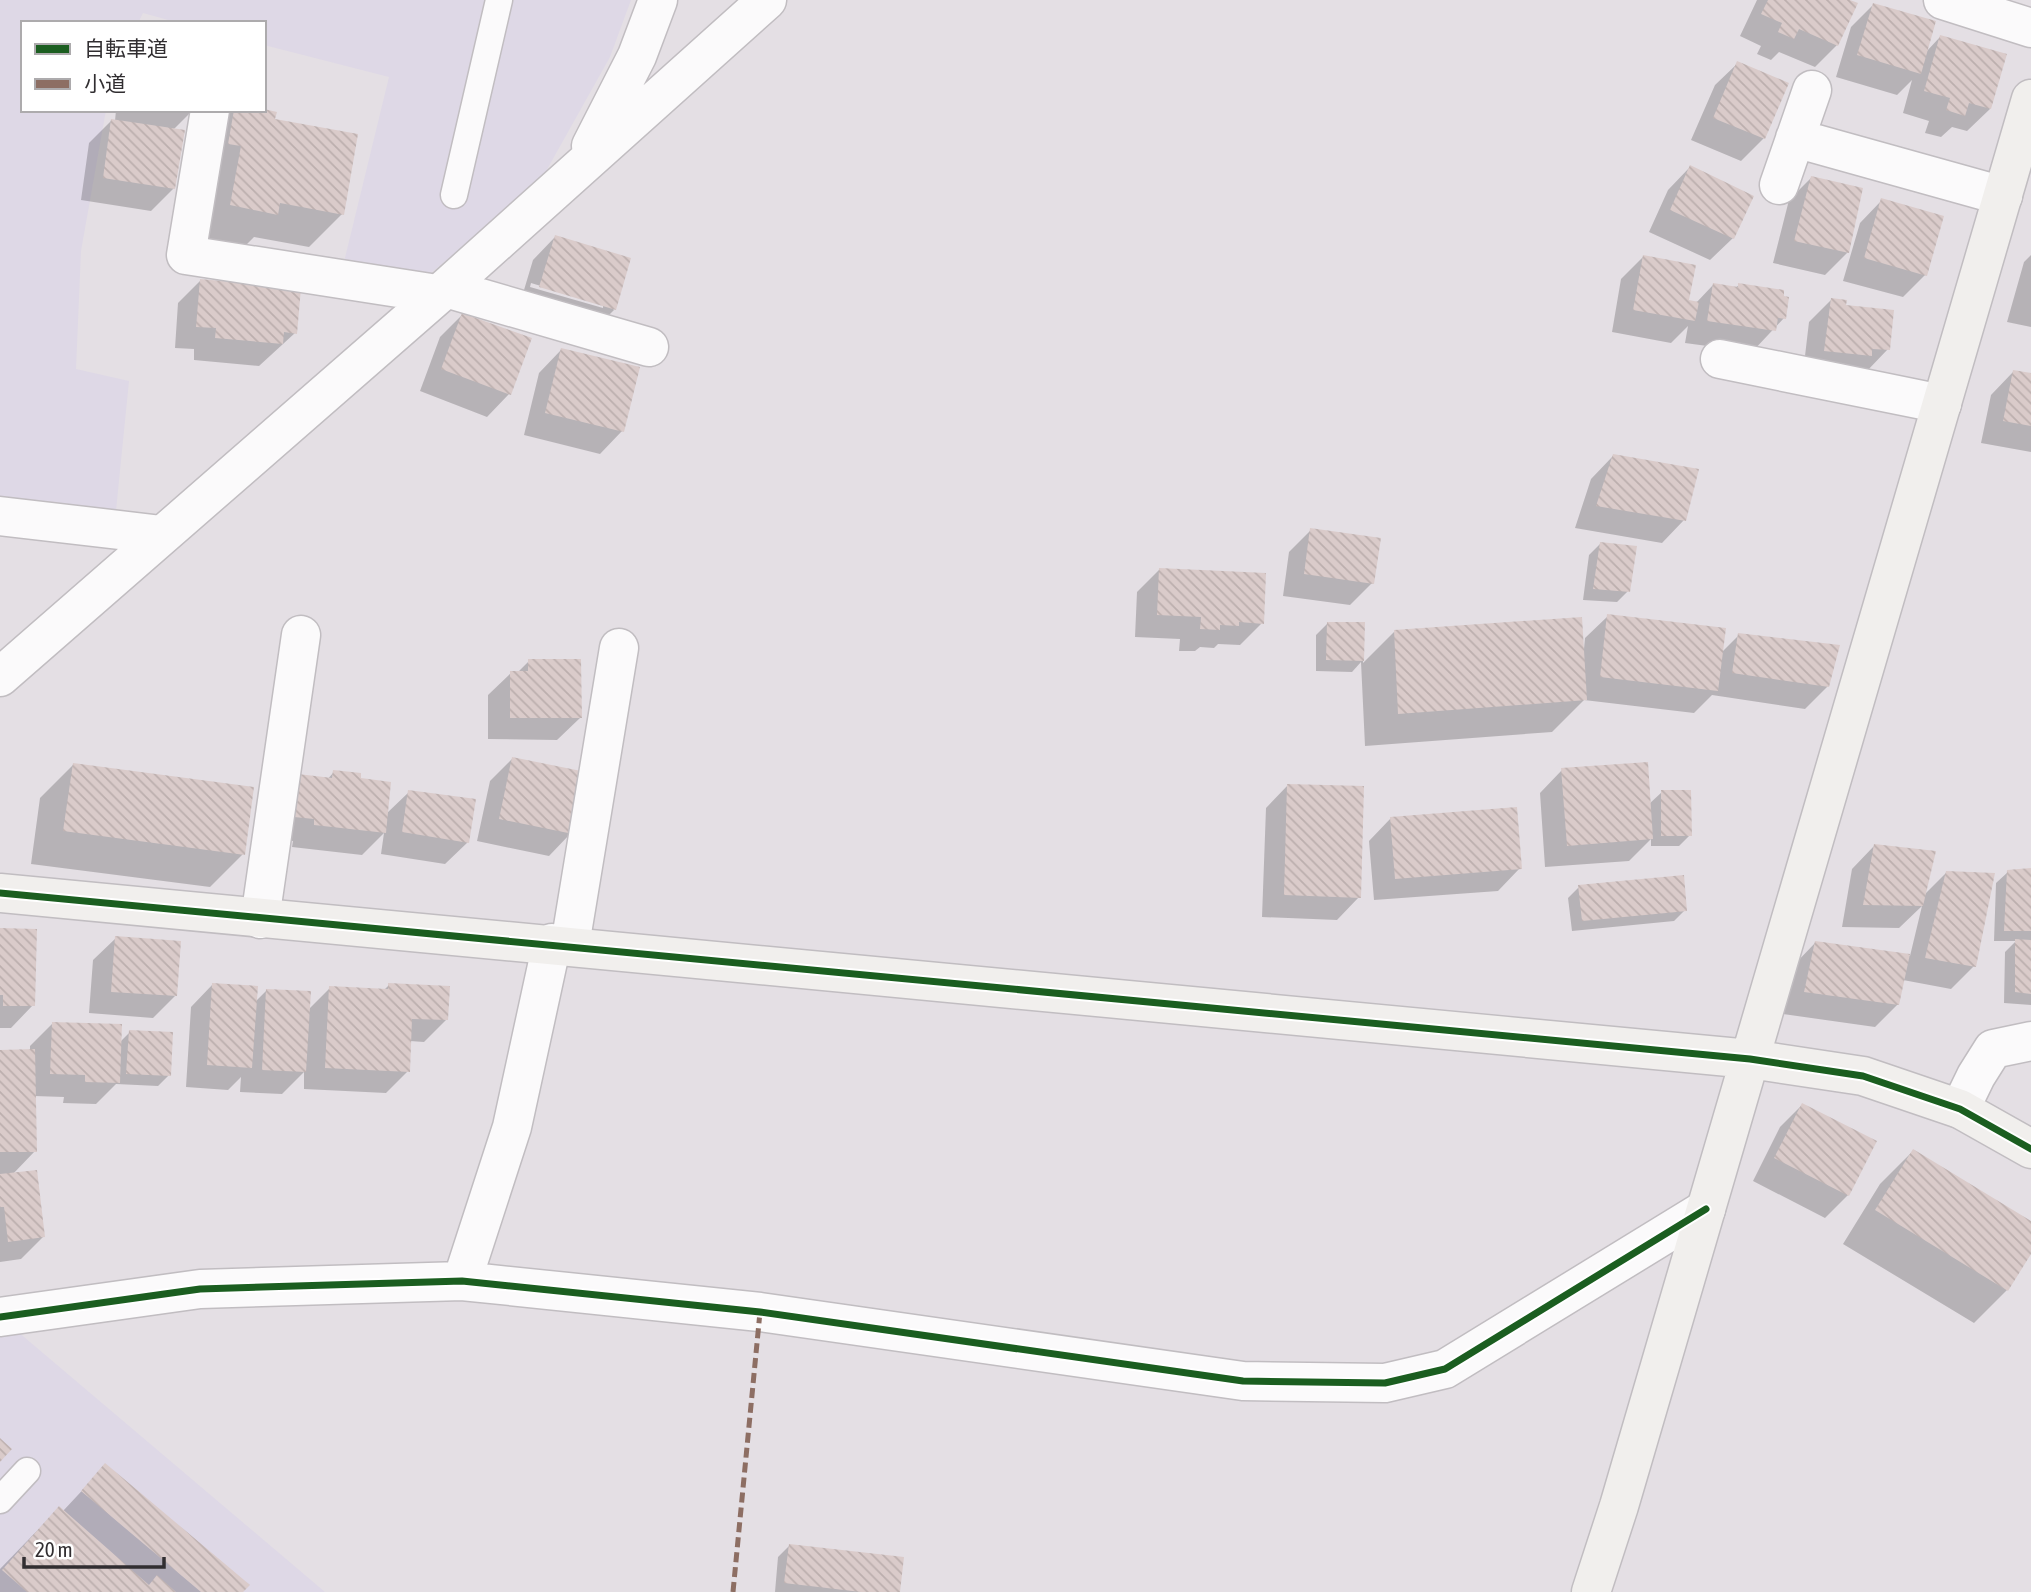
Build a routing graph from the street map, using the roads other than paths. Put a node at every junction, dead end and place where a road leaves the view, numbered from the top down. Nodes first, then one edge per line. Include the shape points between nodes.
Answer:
1 (499, 0) edge
2 (658, 0) edge
3 (767, 0) edge
4 (1943, 0) edge
5 (2031, 28) edge
6 (1812, 90) dead end
7 (2031, 99) edge
8 (210, 112) edge
9 (1795, 138) junction
10 (579, 170) junction
11 (1779, 185) dead end
12 (454, 195) dead end
13 (2003, 196) junction
14 (441, 291) junction
15 (649, 347) dead end
16 (1720, 359) dead end
17 (1942, 404) junction
18 (0, 516) edge
19 (162, 535) junction
20 (301, 635) dead end
21 (619, 648) dead end
22 (0, 677) edge
23 (0, 893) edge
24 (260, 919) junction
25 (561, 944) junction
26 (2031, 1041) edge
27 (1751, 1059) junction
28 (1960, 1109) junction
29 (2031, 1149) edge
30 (1706, 1209) junction
31 (462, 1281) junction
32 (0, 1317) edge
33 (27, 1471) dead end
34 (0, 1500) edge
35 (1591, 1592) edge

1 - 12 lane
2 - 10 street via 637,56
3 - 10 street
4 - 5 street
6 - 9 street
7 - 13 street
8 - 14 street via 186,255
9 - 11 street
9 - 13 street
10 - 14 street
13 - 17 street
14 - 15 street
14 - 19 street
16 - 17 street
17 - 27 street
18 - 19 street
19 - 22 street
20 - 24 street
21 - 25 street
23 - 24 street
24 - 25 street
25 - 27 street
25 - 31 street via 512,1127
26 - 28 street via 1993,1049
27 - 28 street via 1863,1076
27 - 30 street
28 - 29 street
30 - 31 street via 1445,1369 1385,1383 1243,1381 760,1312
30 - 35 street
31 - 32 street via 200,1289
33 - 34 lane

